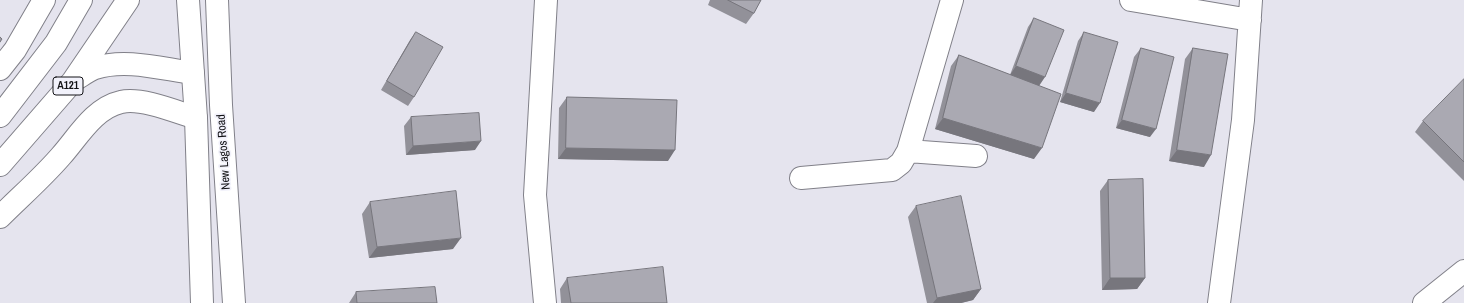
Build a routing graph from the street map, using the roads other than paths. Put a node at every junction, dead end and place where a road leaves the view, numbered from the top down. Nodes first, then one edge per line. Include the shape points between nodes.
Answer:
1 (44, 0) edge
2 (81, 0) edge
3 (128, 0) edge
4 (188, 0) edge
5 (217, 0) edge
6 (546, 0) edge
7 (952, 0) edge
8 (1131, 0) edge
9 (1250, 10) edge
10 (0, 69) edge
11 (193, 73) junction
12 (73, 81) junction
13 (0, 116) edge
14 (196, 118) junction
15 (908, 151) junction
16 (976, 156) dead end
17 (0, 165) edge
18 (802, 178) dead end
19 (0, 217) edge
20 (1464, 271) edge
21 (202, 303) edge
22 (234, 303) edge
23 (546, 303) edge
24 (1219, 303) edge
25 (1424, 303) edge

1 - 10 main road via 15,50
2 - 13 main road via 56,43
3 - 12 main road, A121
4 - 11 main road
5 - 22 main road, New Lagos Road
6 - 23 main road via 535,196
7 - 15 main road
8 - 9 main road
9 - 24 main road via 1243,120
11 - 12 main road via 138,65 110,64 94,69
11 - 14 main road
12 - 17 main road, A121
14 - 19 main road via 137,102 122,102 107,108 93,118 61,157
14 - 21 main road
15 - 16 main road
15 - 18 main road via 901,163 892,170
20 - 25 main road

